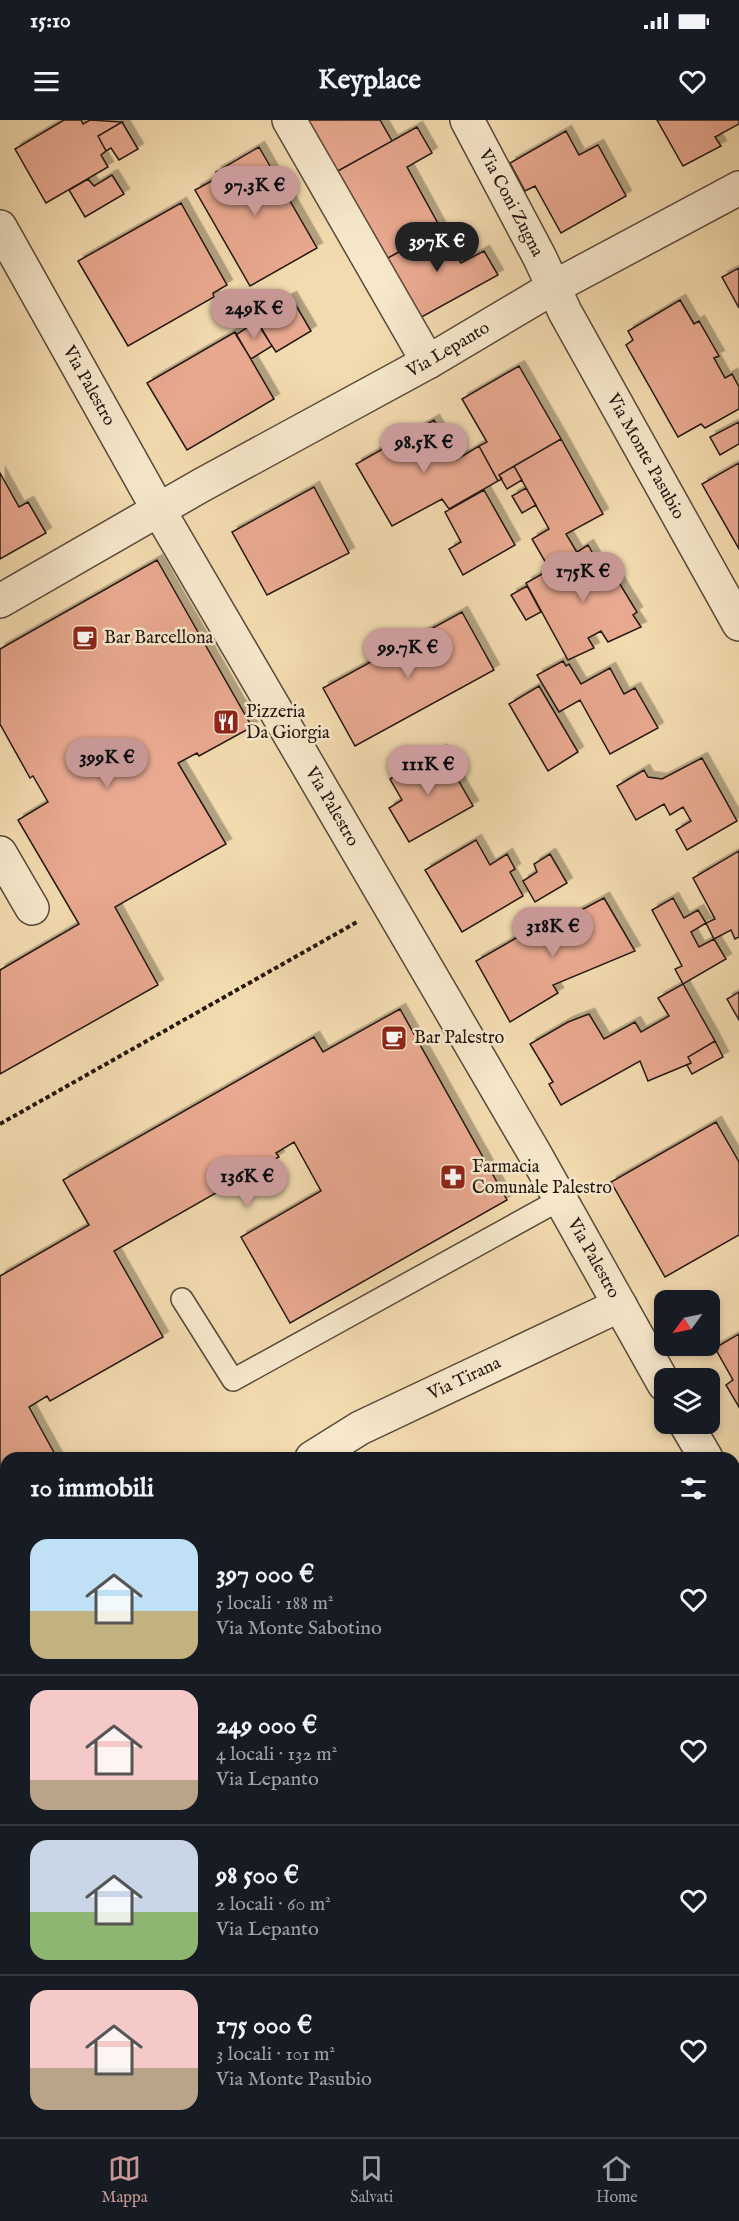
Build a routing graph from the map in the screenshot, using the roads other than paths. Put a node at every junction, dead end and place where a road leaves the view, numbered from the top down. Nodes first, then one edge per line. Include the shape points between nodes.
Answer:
1 (289, 120) edge
2 (467, 120) edge
3 (739, 188) edge
4 (0, 227) edge
5 (554, 288) junction
6 (428, 362) junction
7 (158, 509) junction
8 (0, 601) edge
9 (739, 624) edge
10 (0, 853) edge
11 (32, 908) dead end
12 (561, 1199) junction
13 (182, 1299) dead end
14 (620, 1305) junction
15 (655, 1368) edge
16 (692, 1434) edge
17 (322, 1452) edge
18 (702, 1452) edge

1 - 6 street
2 - 5 street, Via Coni Zugna
3 - 5 street, Via Lepanto
4 - 7 street, Via Palestro
5 - 6 street, Via Lepanto
5 - 9 street, Via Monte Pasubio
6 - 7 street, Via Lepanto
7 - 8 street, Via Lepanto
7 - 12 street, Via Palestro
10 - 11 street
12 - 13 lane via 233,1380
12 - 14 street, Via Palestro
14 - 15 street, Via Palestro
14 - 17 street, Via Tirana via 360,1428
16 - 18 street

